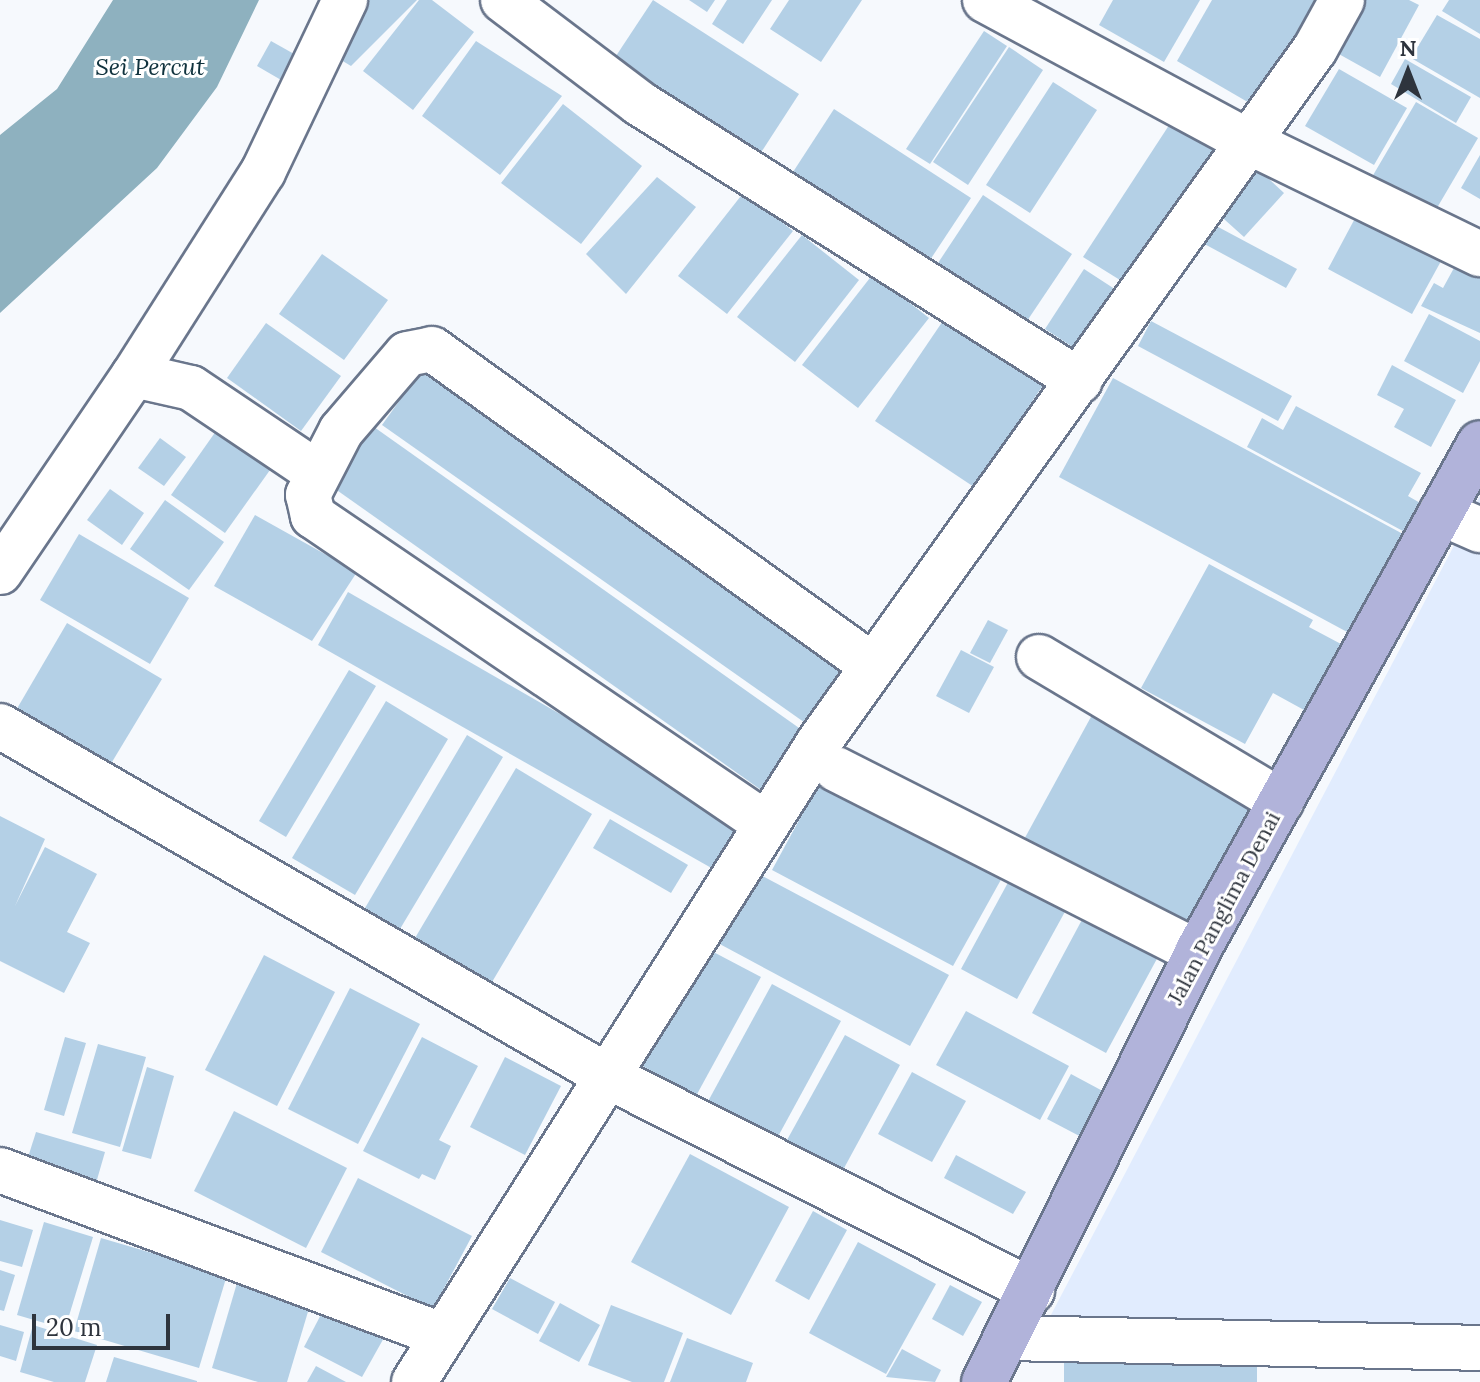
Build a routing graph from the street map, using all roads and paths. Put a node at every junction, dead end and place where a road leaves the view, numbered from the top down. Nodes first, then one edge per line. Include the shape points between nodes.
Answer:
1 (345, 0) edge
2 (503, 0) edge
3 (985, 0) edge
4 (1342, 0) edge
5 (1249, 142) junction
6 (1480, 254) edge
7 (134, 375) junction
8 (1080, 381) junction
9 (1480, 443) edge
10 (316, 472) junction
11 (1461, 521) edge
12 (0, 572) edge
13 (1039, 657) dead end
14 (873, 666) junction
15 (0, 726) edge
16 (836, 769) dead end
17 (1281, 801) junction
18 (766, 824) junction
19 (1197, 952) junction
20 (609, 1077) junction
21 (0, 1170) edge
22 (1032, 1291) junction
23 (442, 1335) junction
24 (1007, 1338) junction
25 (1480, 1348) edge
26 (414, 1382) edge
27 (984, 1382) edge

1 - 7 street via 263,172
2 - 8 street via 639,103
3 - 5 street
4 - 5 street via 1315,49
5 - 6 street
5 - 8 street
7 - 10 street via 191,388
7 - 12 street
8 - 14 street
9 - 11 main road, Jalan Panglima Denai
10 - 14 street via 341,431 407,354 432,349
10 - 18 street via 308,507 333,532
11 - 17 main road, Jalan Panglima Denai
13 - 17 street
14 - 18 street
15 - 20 street
16 - 19 street
17 - 19 main road, Jalan Panglima Denai
18 - 20 street
19 - 22 main road, Jalan Panglima Denai
20 - 22 street
20 - 23 street
21 - 23 street
22 - 24 main road, Jalan Panglima Denai
23 - 26 street
24 - 25 street
24 - 27 main road, Jalan Panglima Denai

